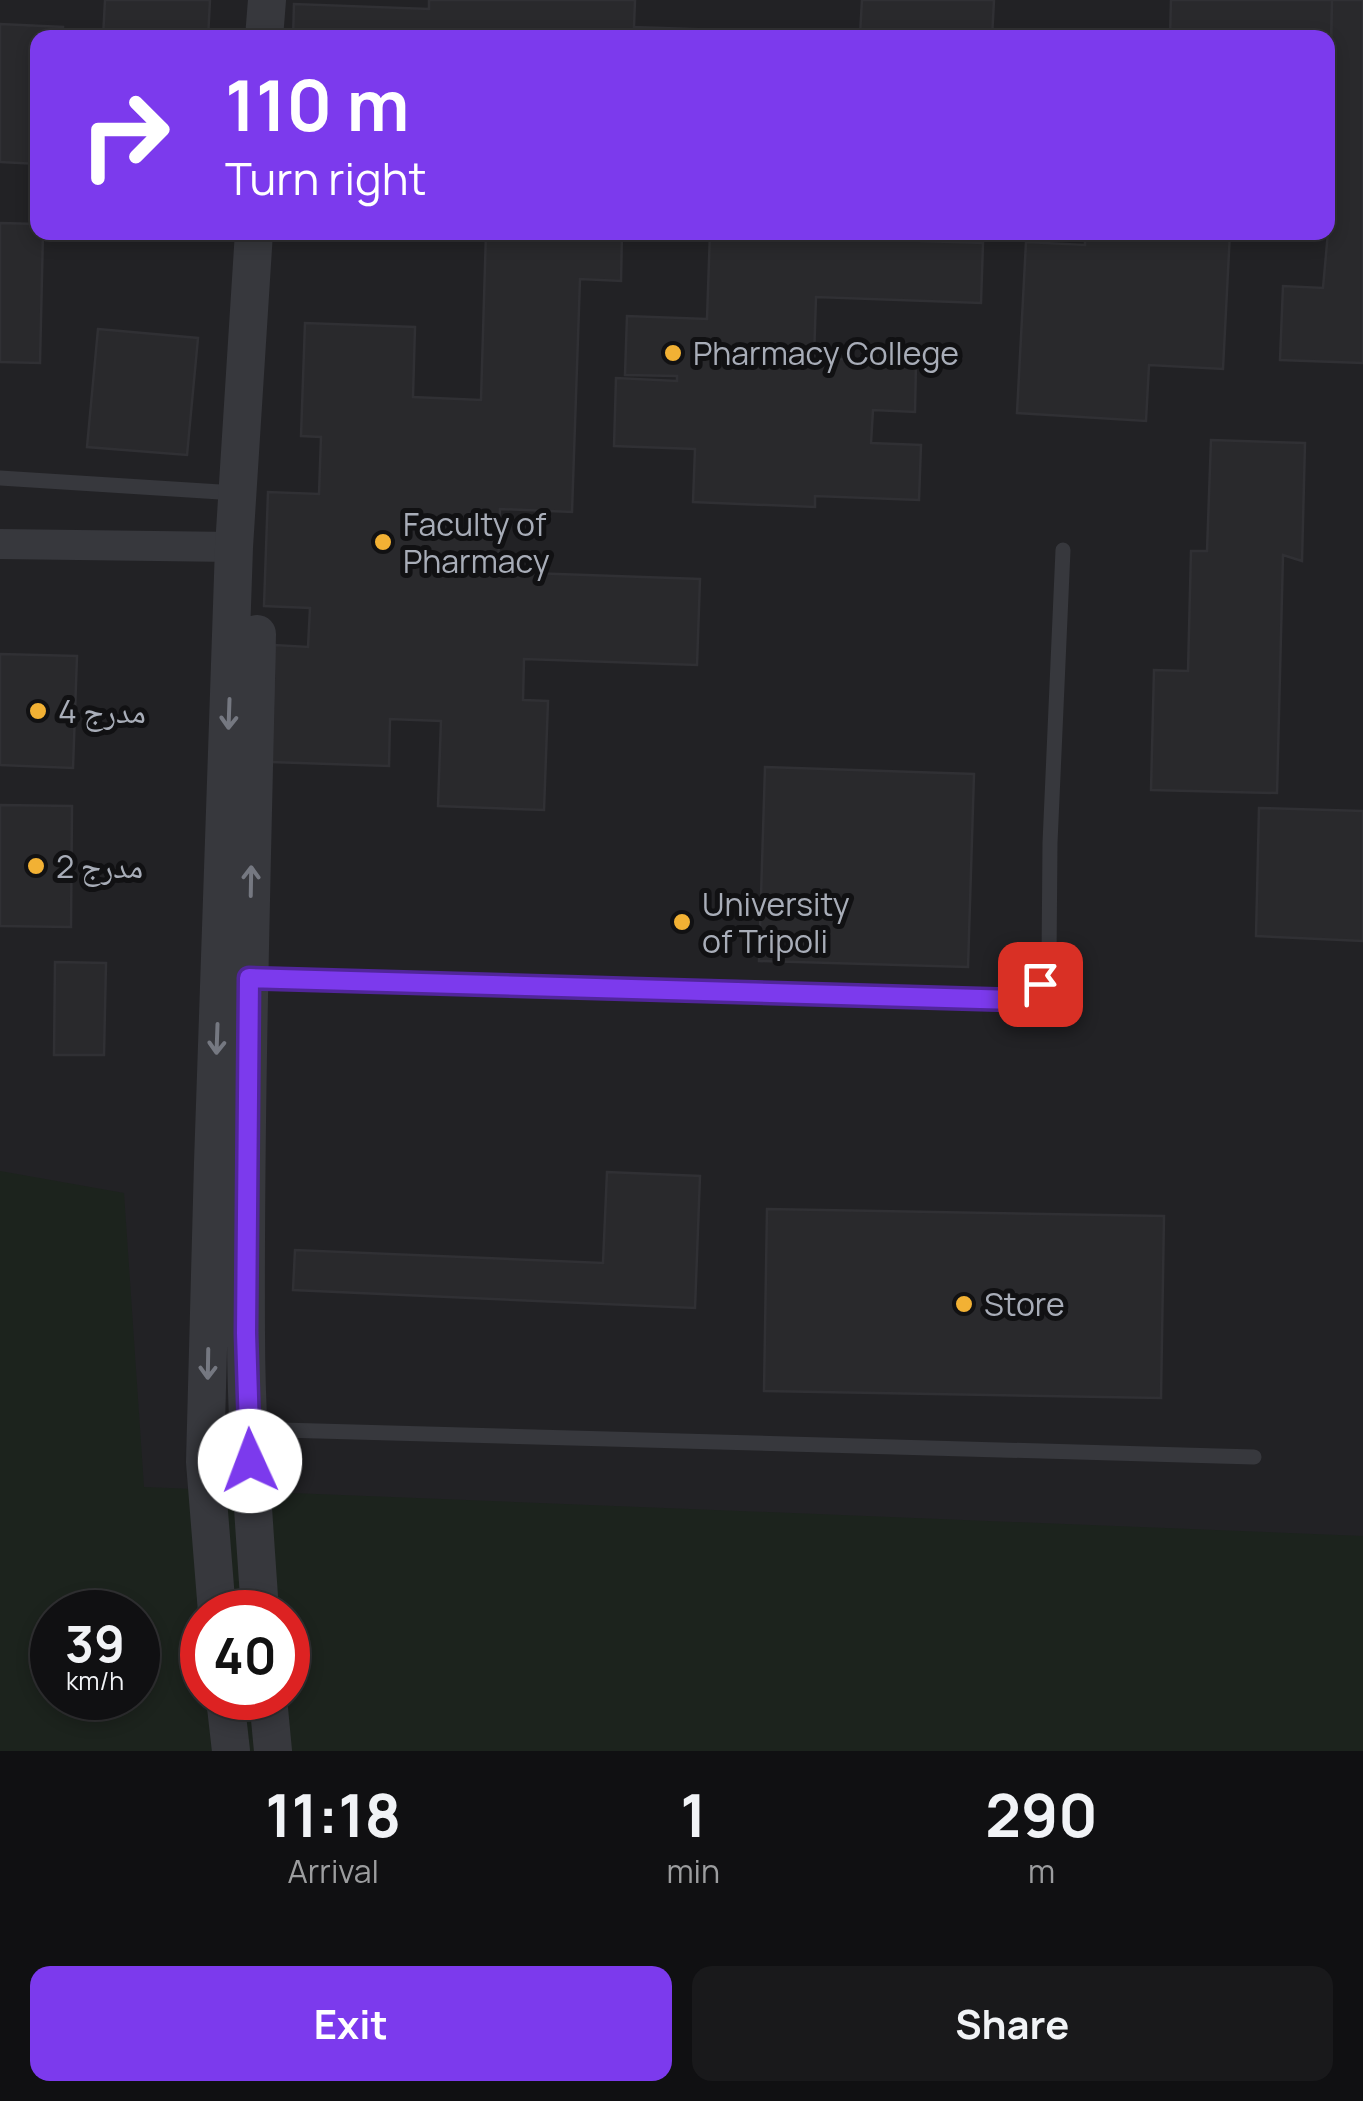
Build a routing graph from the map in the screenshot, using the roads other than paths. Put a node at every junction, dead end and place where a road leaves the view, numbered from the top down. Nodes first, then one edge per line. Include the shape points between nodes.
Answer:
1 (267, 0) edge
2 (290, 0) edge
3 (265, 30) edge
4 (288, 30) edge
5 (254, 240) edge
6 (278, 240) edge
7 (0, 478) edge
8 (238, 493) junction
9 (0, 544) edge
10 (234, 548) junction
11 (1063, 550) dead end
12 (249, 978) junction
13 (249, 1445) junction
14 (1254, 1458) dead end
15 (205, 1462) junction
16 (215, 1590) edge
17 (259, 1590) edge
18 (227, 1720) edge
19 (270, 1720) edge
20 (231, 1751) edge
21 (273, 1751) edge

1 - 3 street
2 - 4 street
5 - 8 street
12 -> 6 street via 258,577
7 - 8 lane
8 - 10 street
9 - 10 street
10 -> 15 street
11 - 12 lane via 1049,960 1040,984 1015,1000
12 - 13 street
13 - 14 lane
13 - 15 street
13 - 17 street
15 - 16 street
18 - 20 street
19 - 21 street

